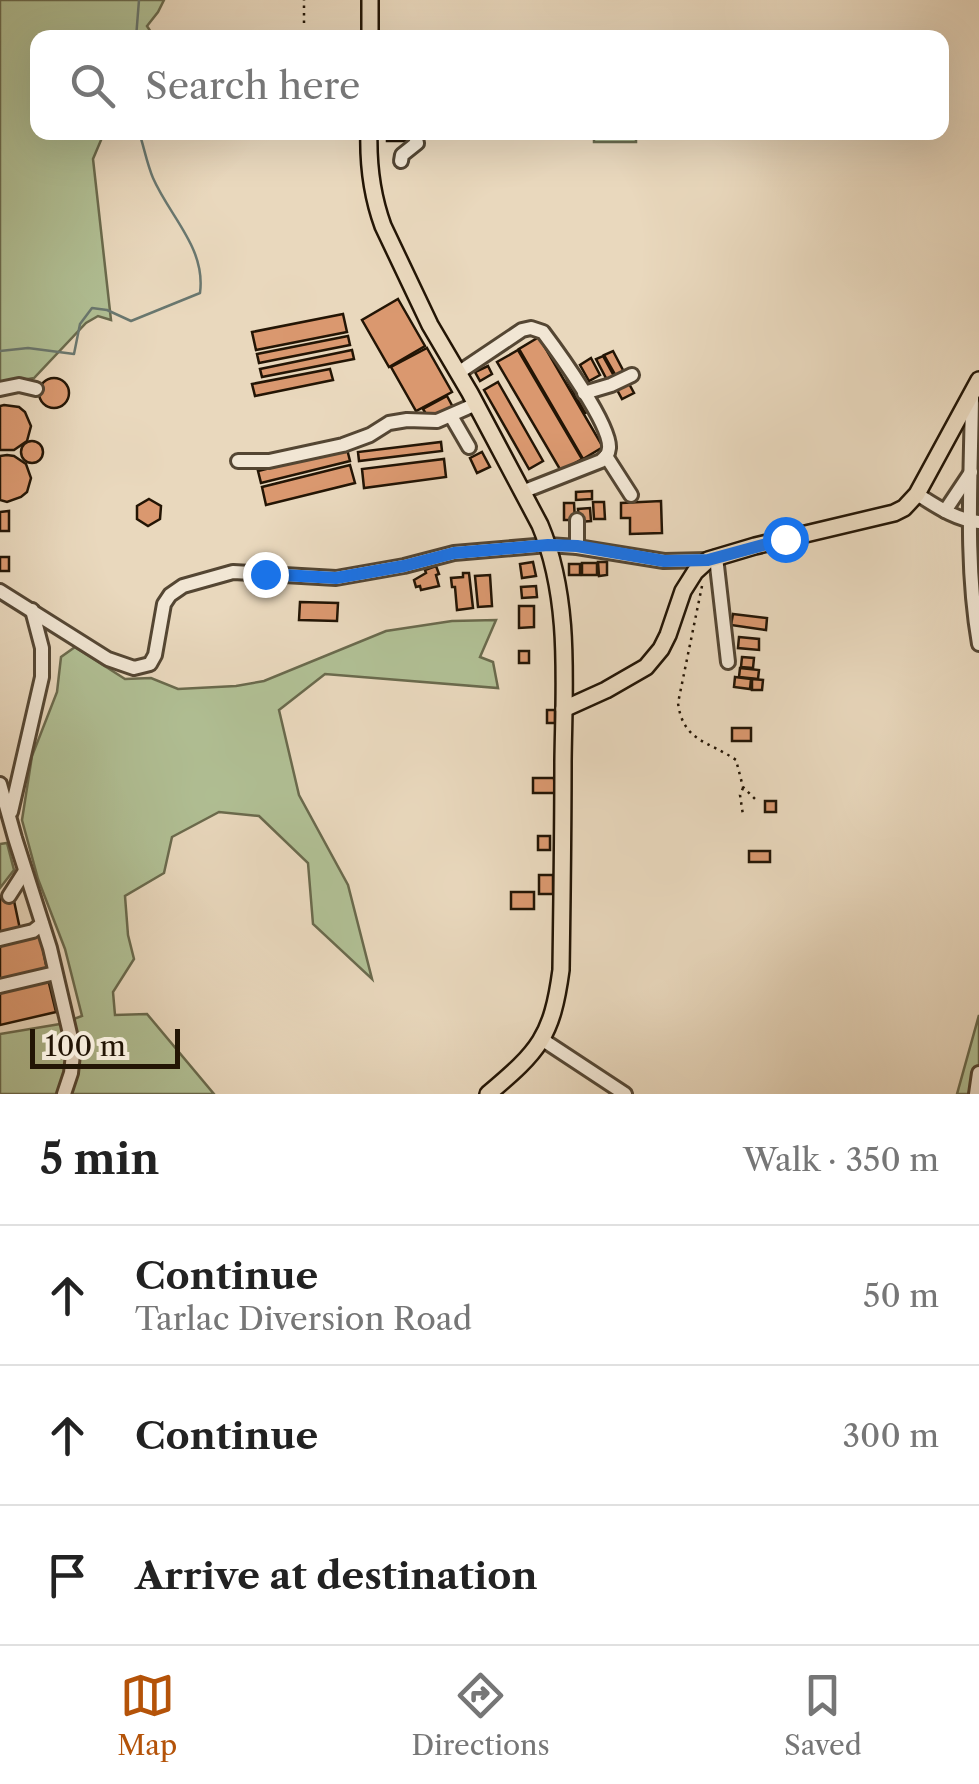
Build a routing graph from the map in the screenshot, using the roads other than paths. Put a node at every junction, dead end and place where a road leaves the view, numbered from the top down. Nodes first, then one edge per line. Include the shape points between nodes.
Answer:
1 (370, 0) edge
2 (370, 30) edge
3 (369, 140) edge
4 (416, 140) edge
5 (401, 161) dead end
6 (458, 373) junction
7 (632, 375) dead end
8 (975, 388) edge
9 (0, 389) edge
10 (36, 389) dead end
11 (584, 393) junction
12 (476, 404) junction
13 (450, 416) junction
14 (469, 447) dead end
15 (606, 456) junction
16 (238, 460) dead end
17 (974, 466) edge
18 (522, 492) junction
19 (631, 494) dead end
20 (916, 494) junction
21 (945, 511) junction
22 (577, 520) dead end
23 (974, 526) edge
24 (548, 545) junction
25 (577, 546) junction
26 (712, 558) junction
27 (0, 591) edge
28 (32, 610) junction
29 (979, 644) edge
30 (728, 662) dead end
31 (564, 708) junction
32 (0, 784) edge
33 (9, 818) junction
34 (25, 871) junction
35 (9, 896) dead end
36 (42, 924) junction
37 (0, 939) edge
38 (56, 974) junction
39 (0, 986) edge
40 (542, 1040) junction
41 (979, 1073) edge
42 (64, 1094) edge
43 (488, 1094) edge
44 (625, 1094) edge
45 (976, 1094) edge

1 - 2 main road
3 - 6 main road via 377,210
4 - 5 street
6 - 11 street via 522,330 538,328
6 - 12 main road
7 - 11 street
8 - 17 street
8 - 20 main road
9 - 10 street
11 - 15 street via 609,443
12 - 13 street
12 - 18 main road
13 - 14 street
13 - 16 street via 396,420 343,446 269,461
15 - 18 street
15 - 19 street
17 - 21 street
17 - 23 street
18 - 24 main road
20 - 21 street
20 - 26 main road via 894,513
21 - 23 street
22 - 25 street
23 - 29 street
24 - 25 street
24 - 28 street via 454,553 336,578 233,572 212,577 170,595 154,655 144,666 108,659
24 - 31 main road via 562,610
25 - 26 street via 653,560
26 - 30 street
26 - 31 main road via 683,592 668,635 646,667
27 - 28 street
28 - 33 street via 42,676
31 - 40 main road via 561,970
32 - 33 street
33 - 34 street
34 - 35 street
34 - 36 street
36 - 37 street
36 - 38 street
38 - 39 street
38 - 42 street via 72,1038
40 - 43 main road
40 - 44 street
41 - 45 street

